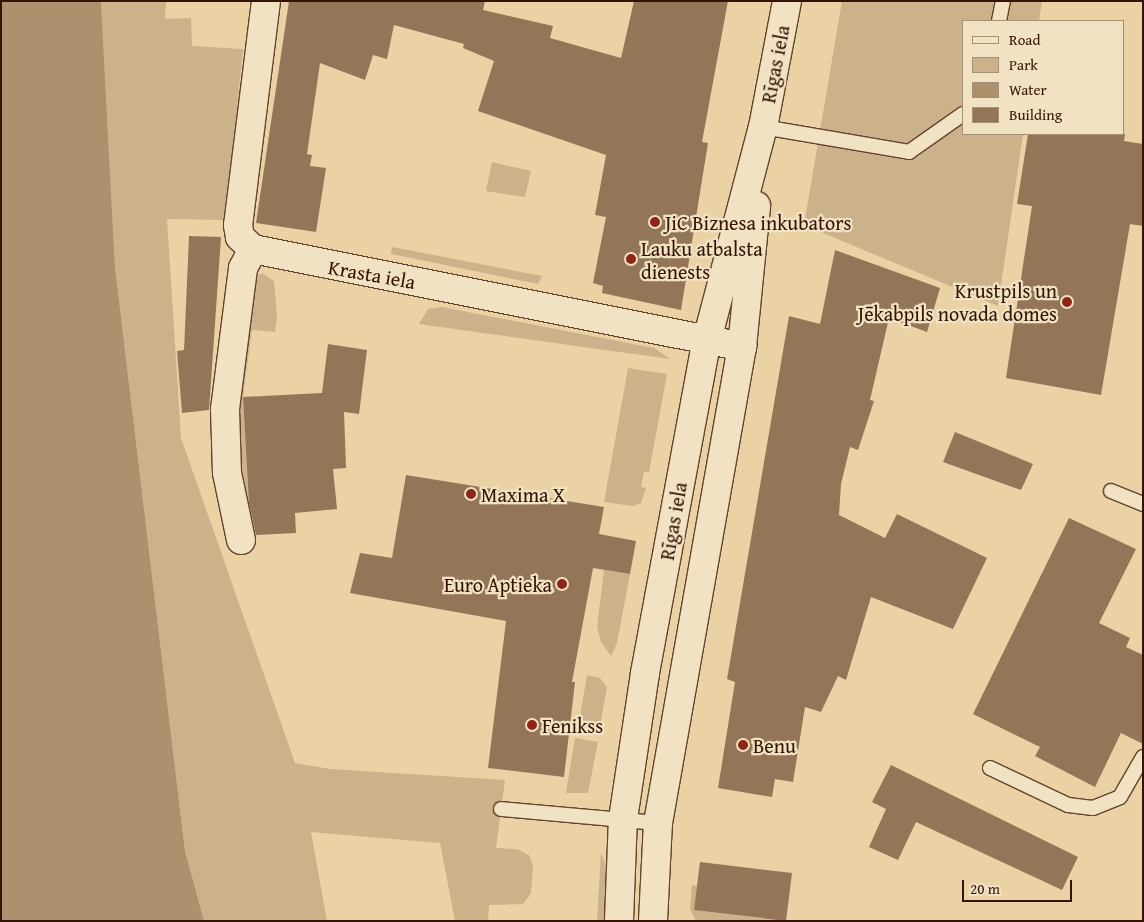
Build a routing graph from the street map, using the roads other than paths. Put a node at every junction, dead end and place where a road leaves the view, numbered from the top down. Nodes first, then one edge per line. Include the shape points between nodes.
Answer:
1 (266, 1) edge
2 (786, 1) edge
3 (1002, 1) edge
4 (999, 20) edge
5 (962, 115) edge
6 (763, 127) junction
7 (253, 249) junction
8 (706, 340) junction
9 (742, 347) junction
10 (1111, 491) dead end
11 (1143, 504) edge
12 (241, 540) dead end
13 (1143, 757) edge
14 (990, 768) dead end
15 (502, 809) dead end
16 (623, 818) junction
17 (658, 823) junction
18 (619, 921) edge
19 (653, 921) edge

1 - 7 main road via 238,224 240,236
2 - 6 main road, Rīgas iela
3 - 4 lane
5 - 6 lane via 909,152
6 - 8 main road, Rīgas iela
6 - 9 main road, Rīgas iela
7 - 8 main road, Krasta iela
7 - 12 main road via 243,268 225,409 228,473
8 - 9 main road, Krasta iela
8 - 16 main road, Rīgas iela via 645,673
9 - 17 main road, Rīgas iela
10 - 11 lane
13 - 14 lane via 1120,797 1093,808 1068,805
15 - 16 lane
16 - 17 lane
16 - 18 main road, Rīgas iela
17 - 19 main road, Rīgas iela

